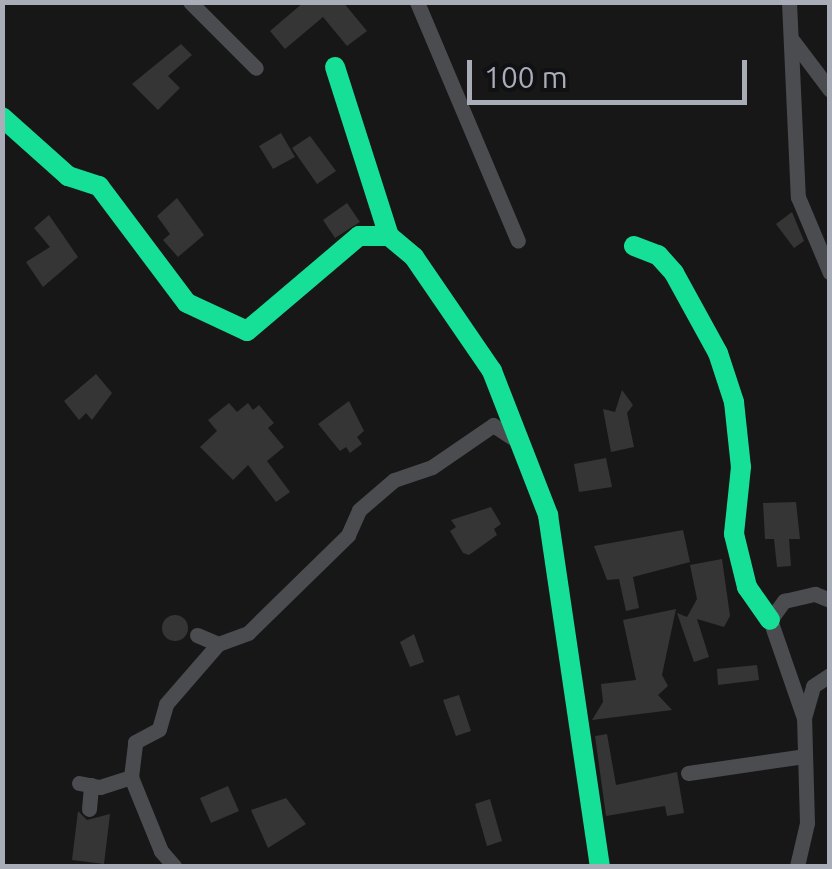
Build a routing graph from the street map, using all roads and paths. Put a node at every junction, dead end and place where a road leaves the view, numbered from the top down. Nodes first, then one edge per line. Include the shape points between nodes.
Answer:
1 (190, 2) edge
2 (417, 2) edge
3 (789, 2) edge
4 (791, 36) junction
5 (336, 67) dead end
6 (256, 68) dead end
7 (830, 90) edge
8 (2, 117) edge
9 (389, 236) junction
10 (518, 242) dead end
11 (634, 246) dead end
12 (830, 272) edge
13 (521, 443) junction
14 (830, 600) edge
15 (770, 620) junction
16 (197, 635) dead end
17 (218, 644) junction
18 (830, 675) edge
19 (804, 718) junction
20 (804, 756) junction
21 (688, 773) dead end
22 (131, 778) junction
23 (89, 809) dead end
24 (174, 866) edge
25 (600, 866) edge
26 (798, 866) edge

1 - 6 street
2 - 10 street
3 - 4 street
4 - 7 street
4 - 12 street via 798,198
5 - 9 street
8 - 9 street via 68,176 99,186 186,303 247,331 359,236
9 - 13 street via 414,256 492,372
11 - 15 street via 658,255 674,273 718,354 734,402 742,467 734,534 747,588
13 - 17 street via 493,425 432,467 394,480 358,510 348,535 248,633
13 - 25 street via 548,515
14 - 15 street via 816,594 784,601
15 - 19 street
16 - 17 street
17 - 22 street via 166,704 159,729 135,742
18 - 19 street via 813,686
19 - 20 street
20 - 21 street
20 - 26 street via 807,823
22 - 23 street via 85,784
22 - 24 street via 161,851

